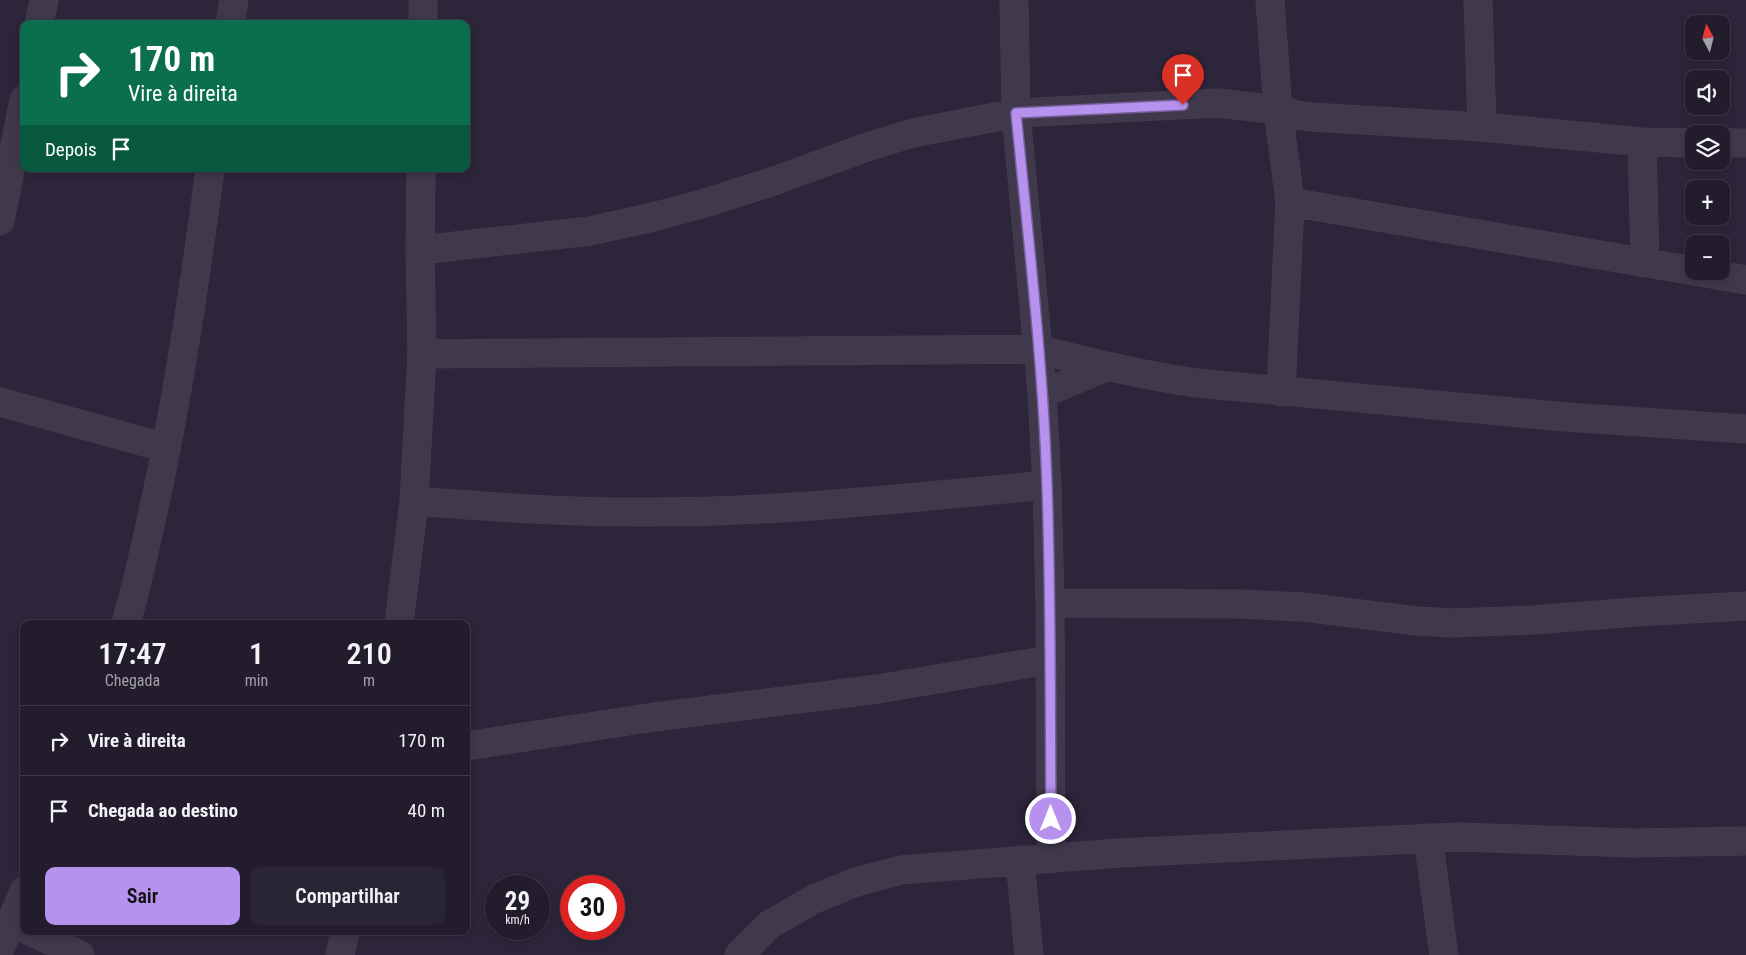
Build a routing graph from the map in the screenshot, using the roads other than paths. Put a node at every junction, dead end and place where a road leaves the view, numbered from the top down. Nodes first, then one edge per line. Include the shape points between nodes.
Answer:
1 (44, 0) edge
2 (234, 0) edge
3 (423, 0) edge
4 (1014, 0) edge
5 (1270, 0) edge
6 (1478, 0) edge
7 (40, 20) edge
8 (231, 20) edge
9 (423, 20) edge
10 (1278, 110) junction
11 (1016, 113) junction
12 (20, 120) edge
13 (1482, 126) junction
14 (1642, 142) junction
15 (1685, 142) edge
16 (1730, 143) edge
17 (1746, 143) edge
18 (210, 172) edge
19 (421, 172) edge
20 (1290, 202) junction
21 (0, 221) edge
22 (420, 250) junction
23 (1645, 263) junction
24 (1685, 270) edge
25 (1730, 277) edge
26 (1746, 280) edge
27 (1038, 349) junction
28 (422, 354) junction
29 (1106, 368) junction
30 (1281, 392) junction
31 (1042, 394) junction
32 (0, 402) edge
33 (1746, 429) edge
34 (166, 448) junction
35 (1047, 485) junction
36 (414, 501) junction
37 (1050, 603) junction
38 (1746, 606) edge
39 (127, 620) edge
40 (399, 620) edge
41 (1050, 660) junction
42 (470, 745) edge
43 (1428, 838) junction
44 (1746, 841) edge
45 (1051, 858) junction
46 (1020, 860) junction
47 (20, 908) edge
48 (16, 925) edge
49 (37, 935) edge
50 (344, 935) edge
51 (0, 949) edge
52 (80, 955) edge
53 (340, 955) edge
54 (739, 955) edge
55 (1029, 955) edge
56 (1444, 955) edge

1 - 7 street
2 - 8 street
3 - 9 street
4 - 11 street
5 - 10 street
6 - 13 street
10 - 11 street via 1219,103
10 - 13 street via 1311,117
10 - 20 street
11 - 22 street via 913,133 702,204 632,222 590,231
11 - 27 street
12 - 21 street
13 - 14 street
14 - 15 street
14 - 23 street
16 - 17 street
18 - 34 street
19 - 22 street
20 - 23 street
20 - 30 street
22 - 28 street
23 - 24 street
25 - 26 street
27 - 28 street
27 - 29 street
27 - 31 street
28 - 36 street
29 - 30 street via 1151,377
29 - 31 street
30 - 33 street
31 - 35 street
32 - 34 street
34 - 39 street via 143,562
35 - 36 street via 783,508 652,512
35 - 37 street
36 - 40 street
37 - 38 street via 1303,606 1452,623
37 - 41 street
41 - 42 street via 878,689 654,717
41 - 45 street
43 - 44 street via 1633,843
43 - 45 street
43 - 56 street
45 - 46 street
46 - 54 street via 901,870 856,882 814,899 769,925
46 - 55 street
47 - 48 street
48 - 51 street
49 - 52 street
50 - 53 street

